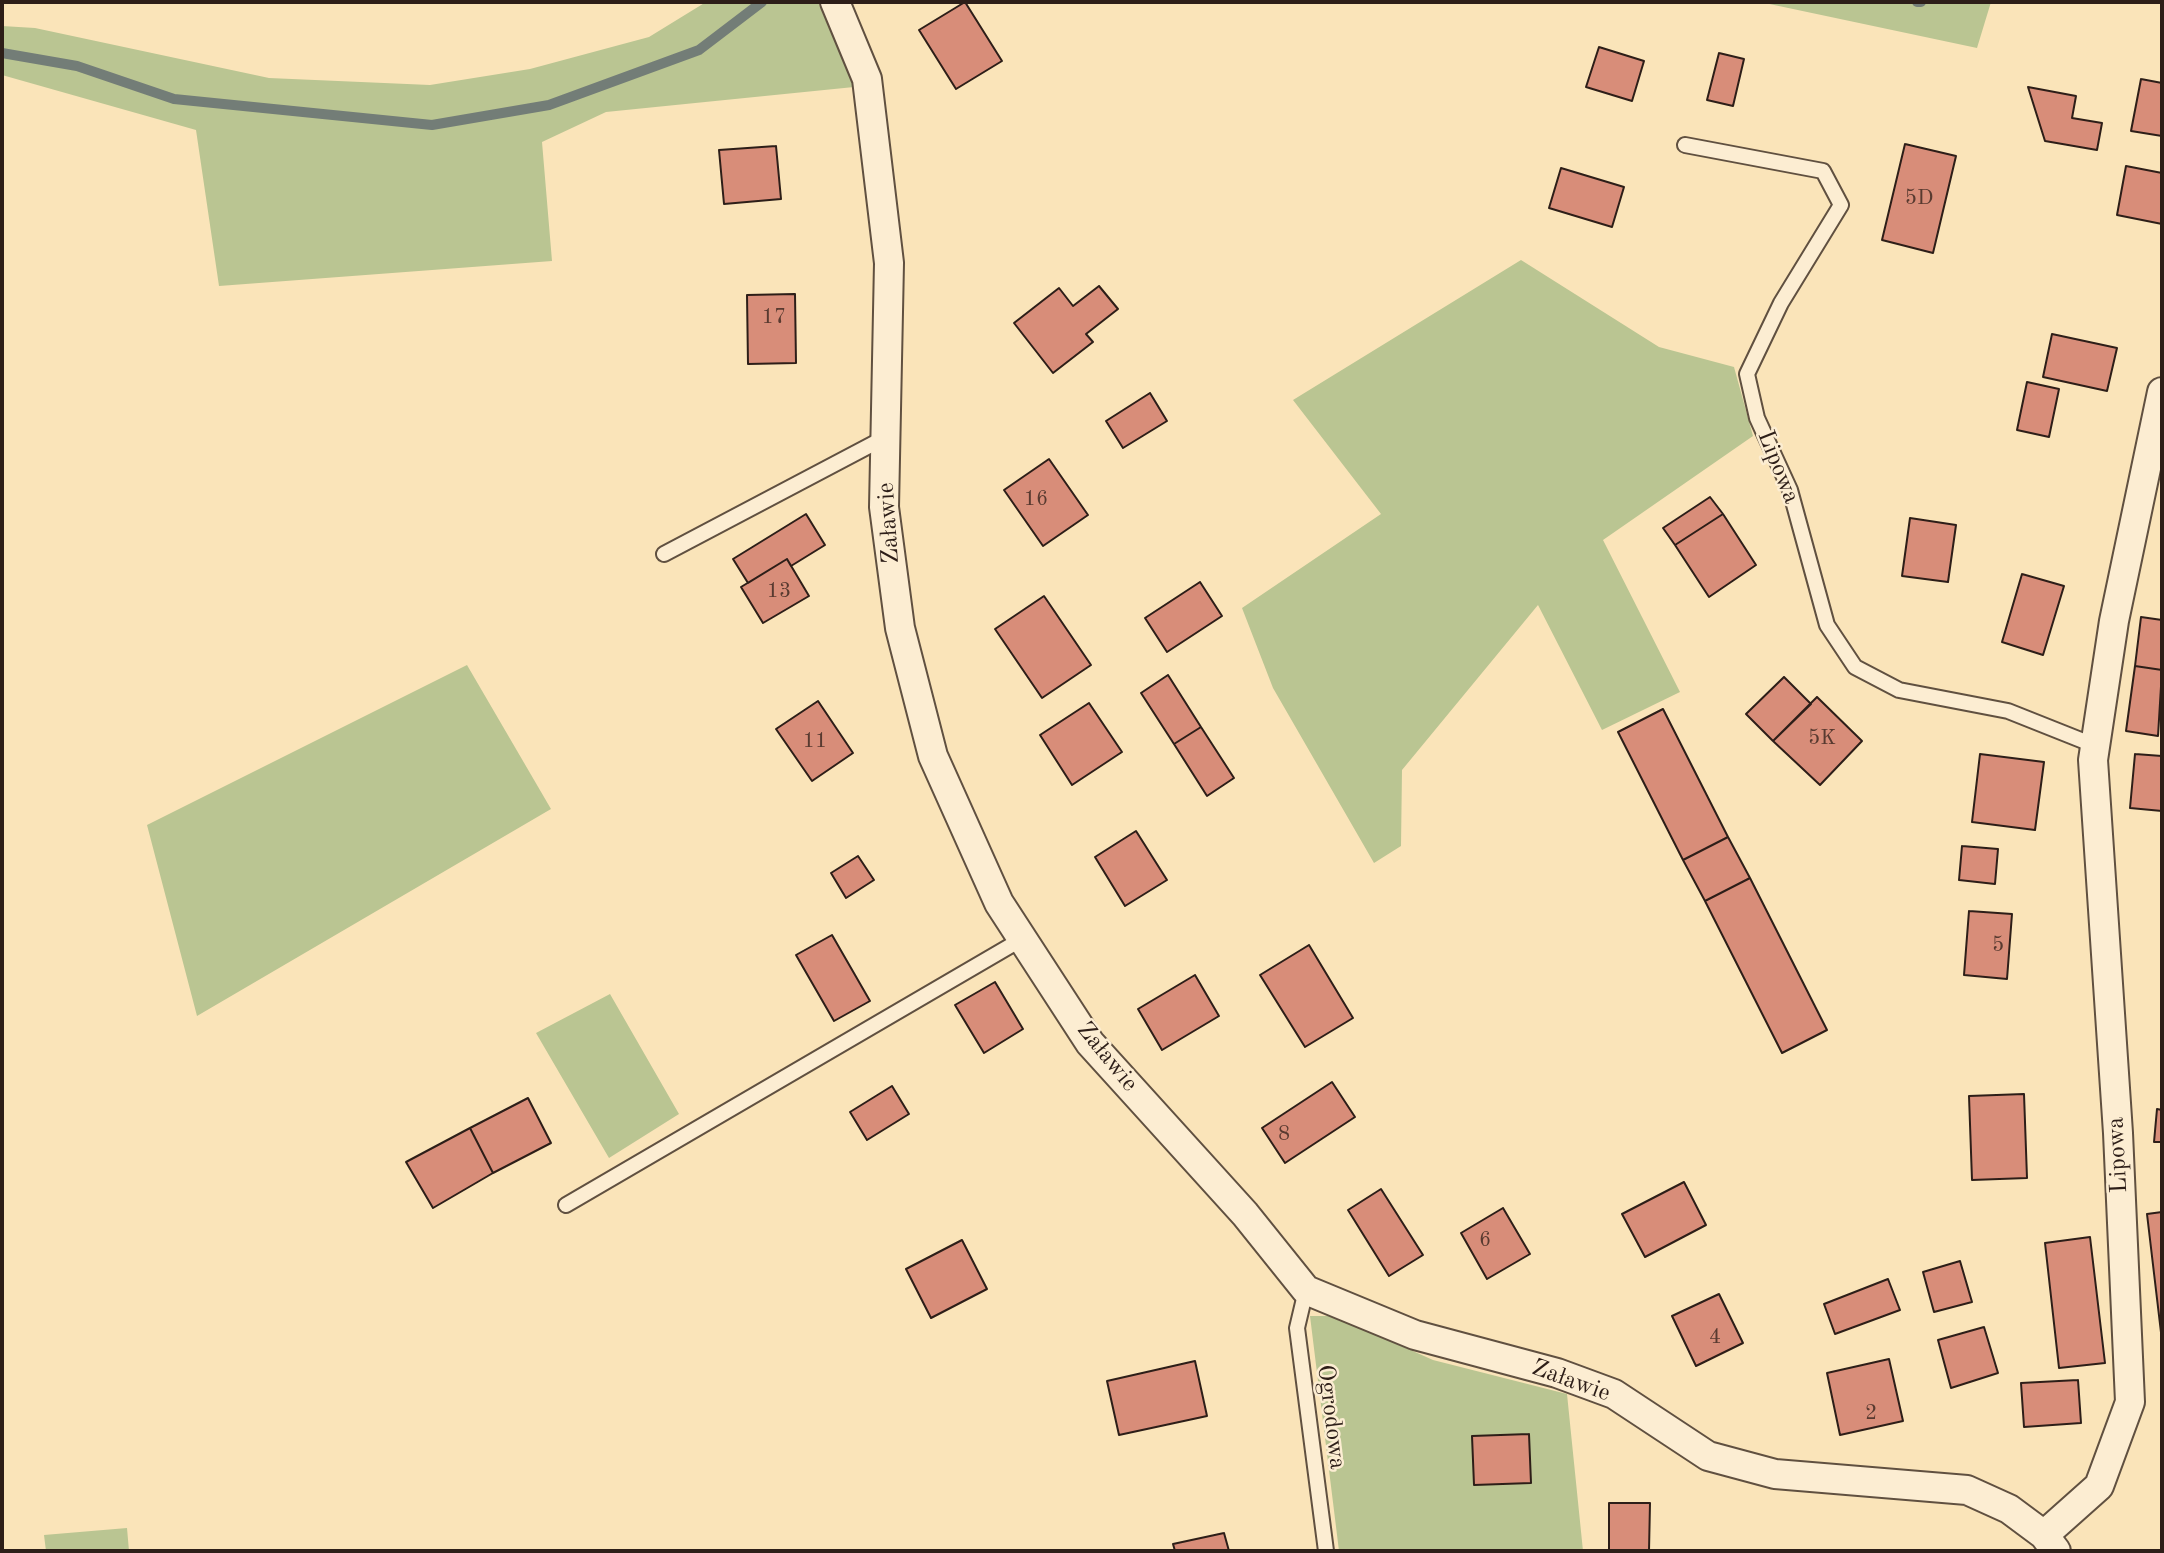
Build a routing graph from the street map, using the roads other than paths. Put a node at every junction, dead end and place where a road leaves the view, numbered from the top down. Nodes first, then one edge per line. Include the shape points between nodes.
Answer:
1 (835, 2) edge
2 (1685, 145) dead end
3 (2162, 393) edge
4 (886, 437) junction
5 (664, 554) dead end
6 (2096, 746) junction
7 (1022, 939) junction
8 (566, 1205) dead end
9 (1306, 1290) junction
10 (2050, 1543) edge
11 (1326, 1551) edge

1 - 4 street, Załawie via 867,79 889,263
2 - 6 lane, Lipowa via 1823,171 1841,205 1781,303 1747,374 1757,418 1790,490 1827,625 1848,657 1855,667 1899,690 2008,711
3 - 6 street, Lipowa via 2114,621
4 - 5 lane
4 - 7 street, Załawie via 884,507 900,628 933,756 999,903
6 - 10 street, Lipowa via 2097,849 2118,1133 2130,1402 2099,1486
7 - 8 lane
7 - 9 street, Załawie via 1090,1042 1245,1214
9 - 10 street, Załawie via 1415,1335 1556,1373 1614,1394 1708,1456 1775,1474 1967,1490 2009,1509
9 - 11 lane, Ogrodowa via 1297,1328

